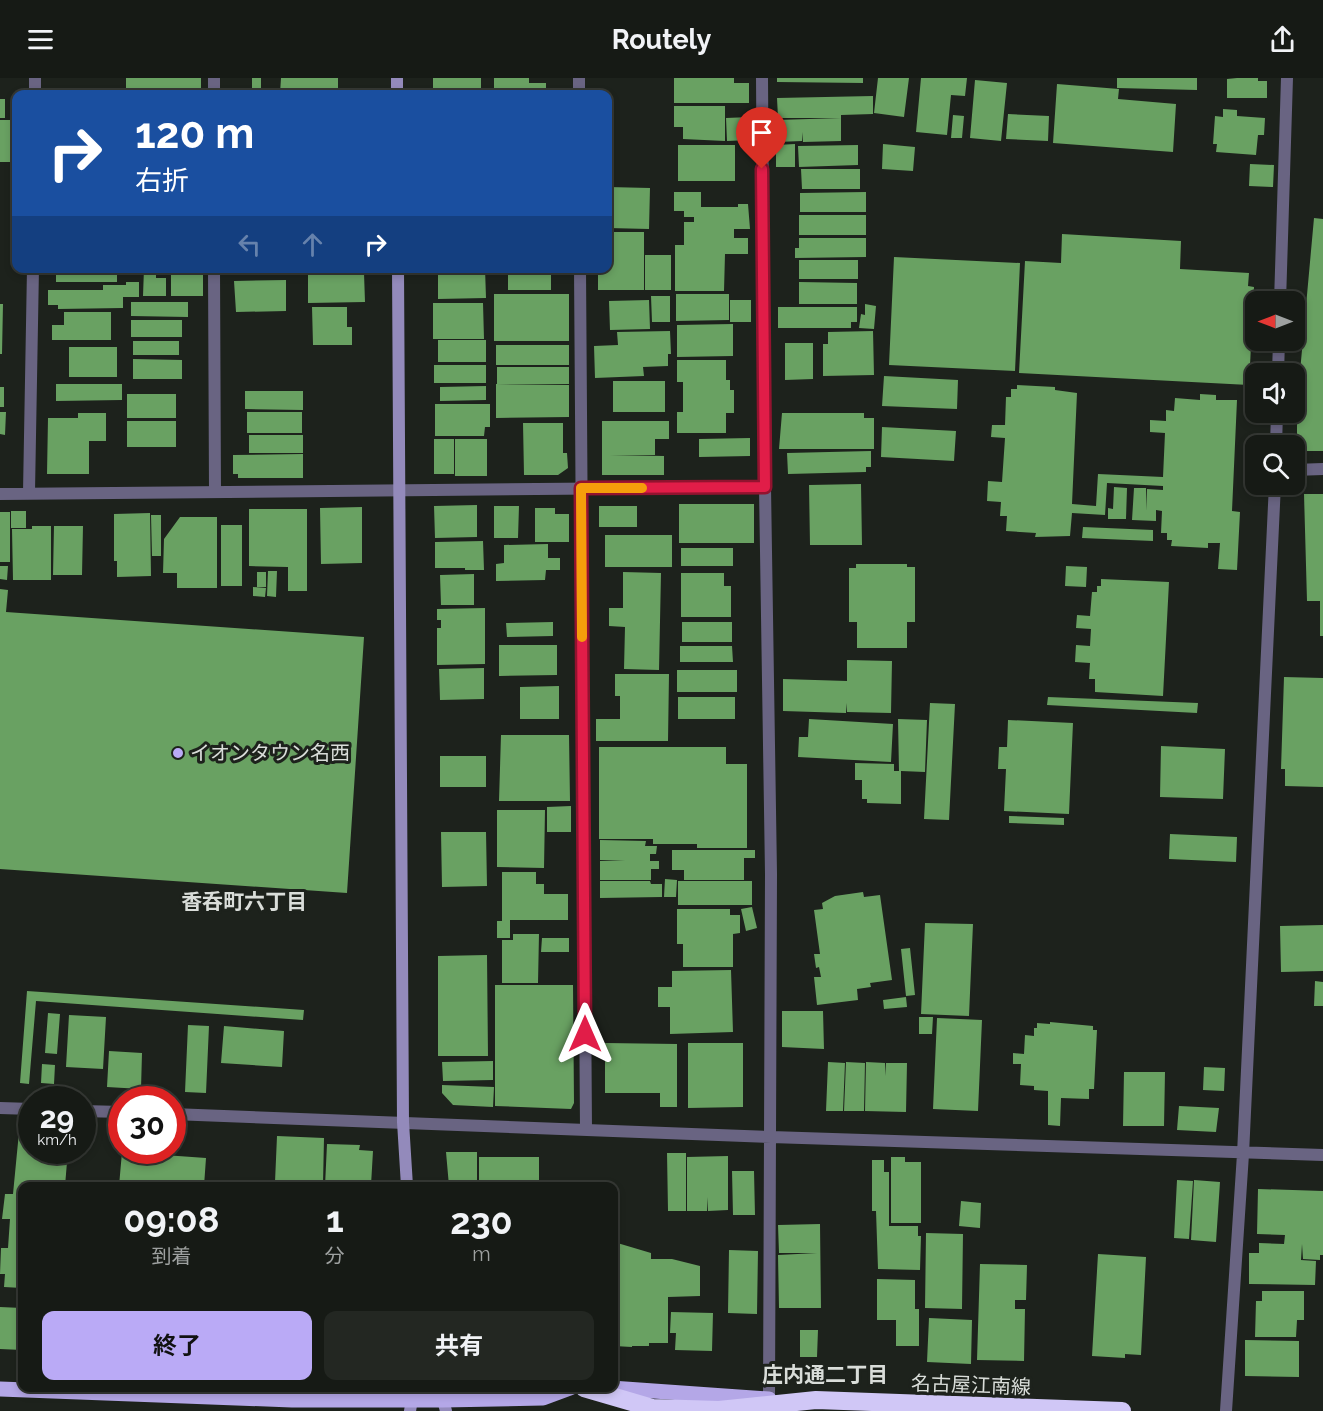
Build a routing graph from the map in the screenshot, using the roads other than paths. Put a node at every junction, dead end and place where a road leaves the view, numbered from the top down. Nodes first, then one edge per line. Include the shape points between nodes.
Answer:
1 (762, 78) edge
2 (1287, 78) edge
3 (33, 273) edge
4 (214, 273) edge
5 (398, 273) edge
6 (580, 273) edge
7 (1280, 291) edge
8 (1323, 469) edge
9 (1305, 470) edge
10 (765, 487) junction
11 (581, 488) junction
12 (400, 489) junction
13 (29, 492) junction
14 (215, 492) junction
15 (0, 494) edge
16 (1274, 495) edge
17 (0, 1108) edge
18 (18, 1109) edge
19 (186, 1114) edge
20 (403, 1122) junction
21 (586, 1129) junction
22 (771, 1137) junction
23 (1243, 1154) junction
24 (1323, 1155) edge
25 (407, 1182) edge
26 (618, 1388) edge
27 (0, 1389) edge
28 (18, 1390) edge
29 (80, 1392) edge
30 (559, 1392) edge
31 (597, 1392) edge
32 (769, 1399) junction
33 (412, 1400) edge
34 (441, 1400) edge
35 (1115, 1411) edge
36 (1122, 1411) edge
37 (1226, 1411) edge

1 - 10 street
2 - 7 street
3 - 13 street
4 - 14 street
5 - 12 street
6 - 11 street
8 - 9 street
10 - 11 street
10 - 22 street
11 - 12 street
11 - 21 street
12 - 14 street
12 - 20 street
13 - 14 street
13 - 15 street
16 - 23 street
17 - 18 street
19 - 20 street
20 - 21 street
20 - 25 street
21 - 22 street
22 - 23 street
22 - 32 street
23 - 24 street
23 - 37 street
26 - 32 main road, 名古屋江南線
27 - 28 main road
29 - 33 main road
30 - 34 main road via 543,1398
31 - 36 highway via 651,1408 719,1410 816,1400
32 - 35 main road, 名古屋江南線
33 - 34 main road

